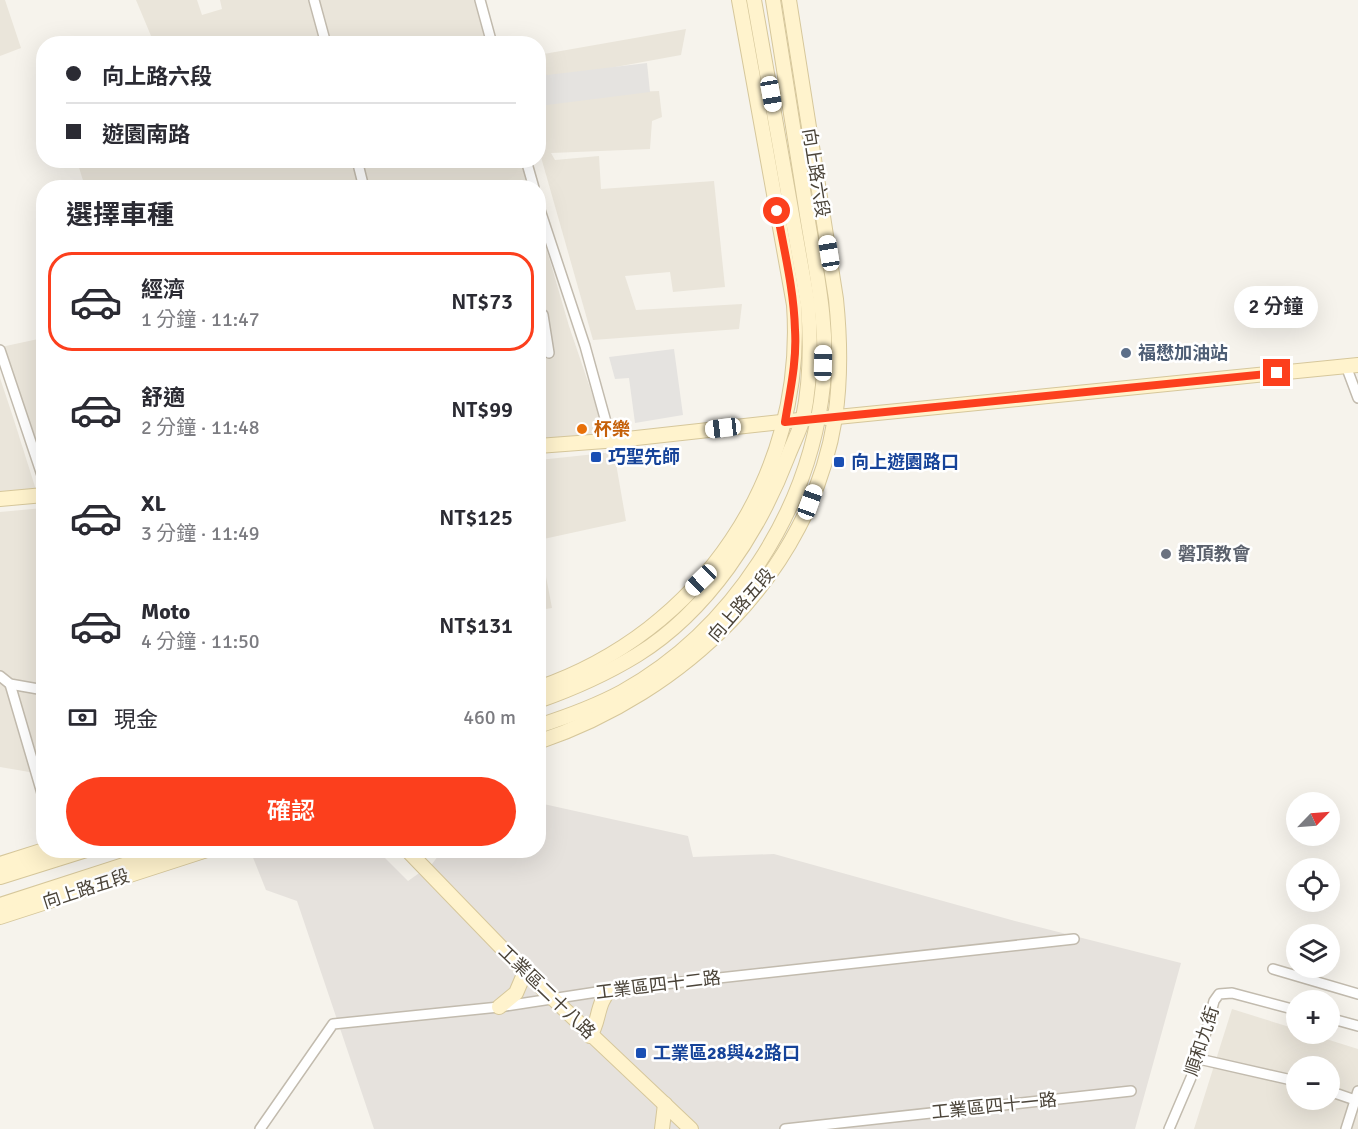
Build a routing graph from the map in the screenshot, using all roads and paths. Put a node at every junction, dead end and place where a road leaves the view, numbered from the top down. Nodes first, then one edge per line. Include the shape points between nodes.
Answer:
1 (314, 0) edge
2 (480, 0) edge
3 (740, 0) edge
4 (754, 0) edge
5 (773, 0) edge
6 (789, 0) edge
7 (324, 36) edge
8 (490, 36) edge
9 (546, 228) edge
10 (546, 334) edge
11 (0, 350) edge
12 (549, 353) dead end
13 (1352, 366) edge
14 (1358, 398) edge
15 (835, 417) junction
16 (818, 418) junction
17 (803, 419) junction
18 (785, 422) junction
19 (611, 440) junction
20 (546, 445) edge
21 (36, 457) edge
22 (36, 496) edge
23 (0, 499) edge
24 (0, 676) edge
25 (10, 684) junction
26 (546, 684) edge
27 (36, 689) edge
28 (546, 698) edge
29 (546, 723) edge
30 (546, 739) edge
31 (36, 773) edge
32 (36, 853) edge
33 (61, 858) edge
34 (145, 858) edge
35 (182, 858) edge
36 (414, 858) edge
37 (0, 864) edge
38 (0, 877) edge
39 (0, 905) edge
40 (0, 917) edge
41 (1074, 939) dead end
42 (1273, 969) dead end
43 (525, 972) junction
44 (610, 990) junction
45 (1358, 994) edge
46 (553, 999) junction
47 (499, 1007) junction
48 (1286, 1007) edge
49 (1340, 1021) edge
50 (1358, 1026) edge
51 (590, 1036) junction
52 (1199, 1059) junction
53 (1286, 1079) edge
54 (1131, 1091) dead end
55 (1340, 1094) edge
56 (1357, 1097) edge
57 (665, 1104) junction
58 (260, 1129) edge
59 (662, 1129) edge
60 (691, 1129) edge
61 (785, 1129) edge
62 (1169, 1129) edge
63 (1346, 1129) edge

1 - 7 street
2 - 8 street
3 - 18 main road via 794,305 793,374
4 - 17 main road, 向上路六段 via 808,305 812,348
5 - 16 main road, 向上路六段 via 822,302 823,384
6 - 15 main road, 向上路六段 via 836,299 840,343
9 - 19 street
10 - 12 street
11 - 21 street
13 - 14 street
13 - 15 main road
15 - 16 main road
15 - 30 main road, 向上路五段 via 810,502 784,554 744,608 672,675 599,717
16 - 17 main road
16 - 29 main road, 向上路五段 via 796,495 760,561 732,600 680,652 622,692
17 - 18 main road
17 - 28 main road, 向上路五段 via 775,490 750,535 711,589 670,631 638,655
18 - 19 main road
18 - 26 main road via 749,514 701,580 629,644
19 - 20 main road
22 - 23 main road
24 - 25 street
25 - 27 street
25 - 31 street
32 - 37 main road
33 - 38 main road, 向上路五段
34 - 39 main road, 向上路五段
35 - 40 main road, 向上路五段
36 - 43 main road, 工業區二十八路
41 - 44 street, 工業區四十二路
42 - 45 street
43 - 46 main road, 工業區二十八路
43 - 47 main road via 516,993
44 - 46 street, 工業區四十二路
44 - 51 main road via 600,1004 598,1024
46 - 47 street, 工業區四十二路
46 - 51 main road, 工業區二十八路
47 - 58 street, 工業區四十二路 via 333,1024
48 - 52 street, 順和九街 via 1232,993 1219,994
49 - 50 street
51 - 57 main road, 工業區二十八路
52 - 53 street
52 - 62 street, 順和九街
54 - 61 street, 工業區四十一路
55 - 56 street
56 - 63 street
57 - 59 main road
57 - 60 main road, 工業區二十八路

